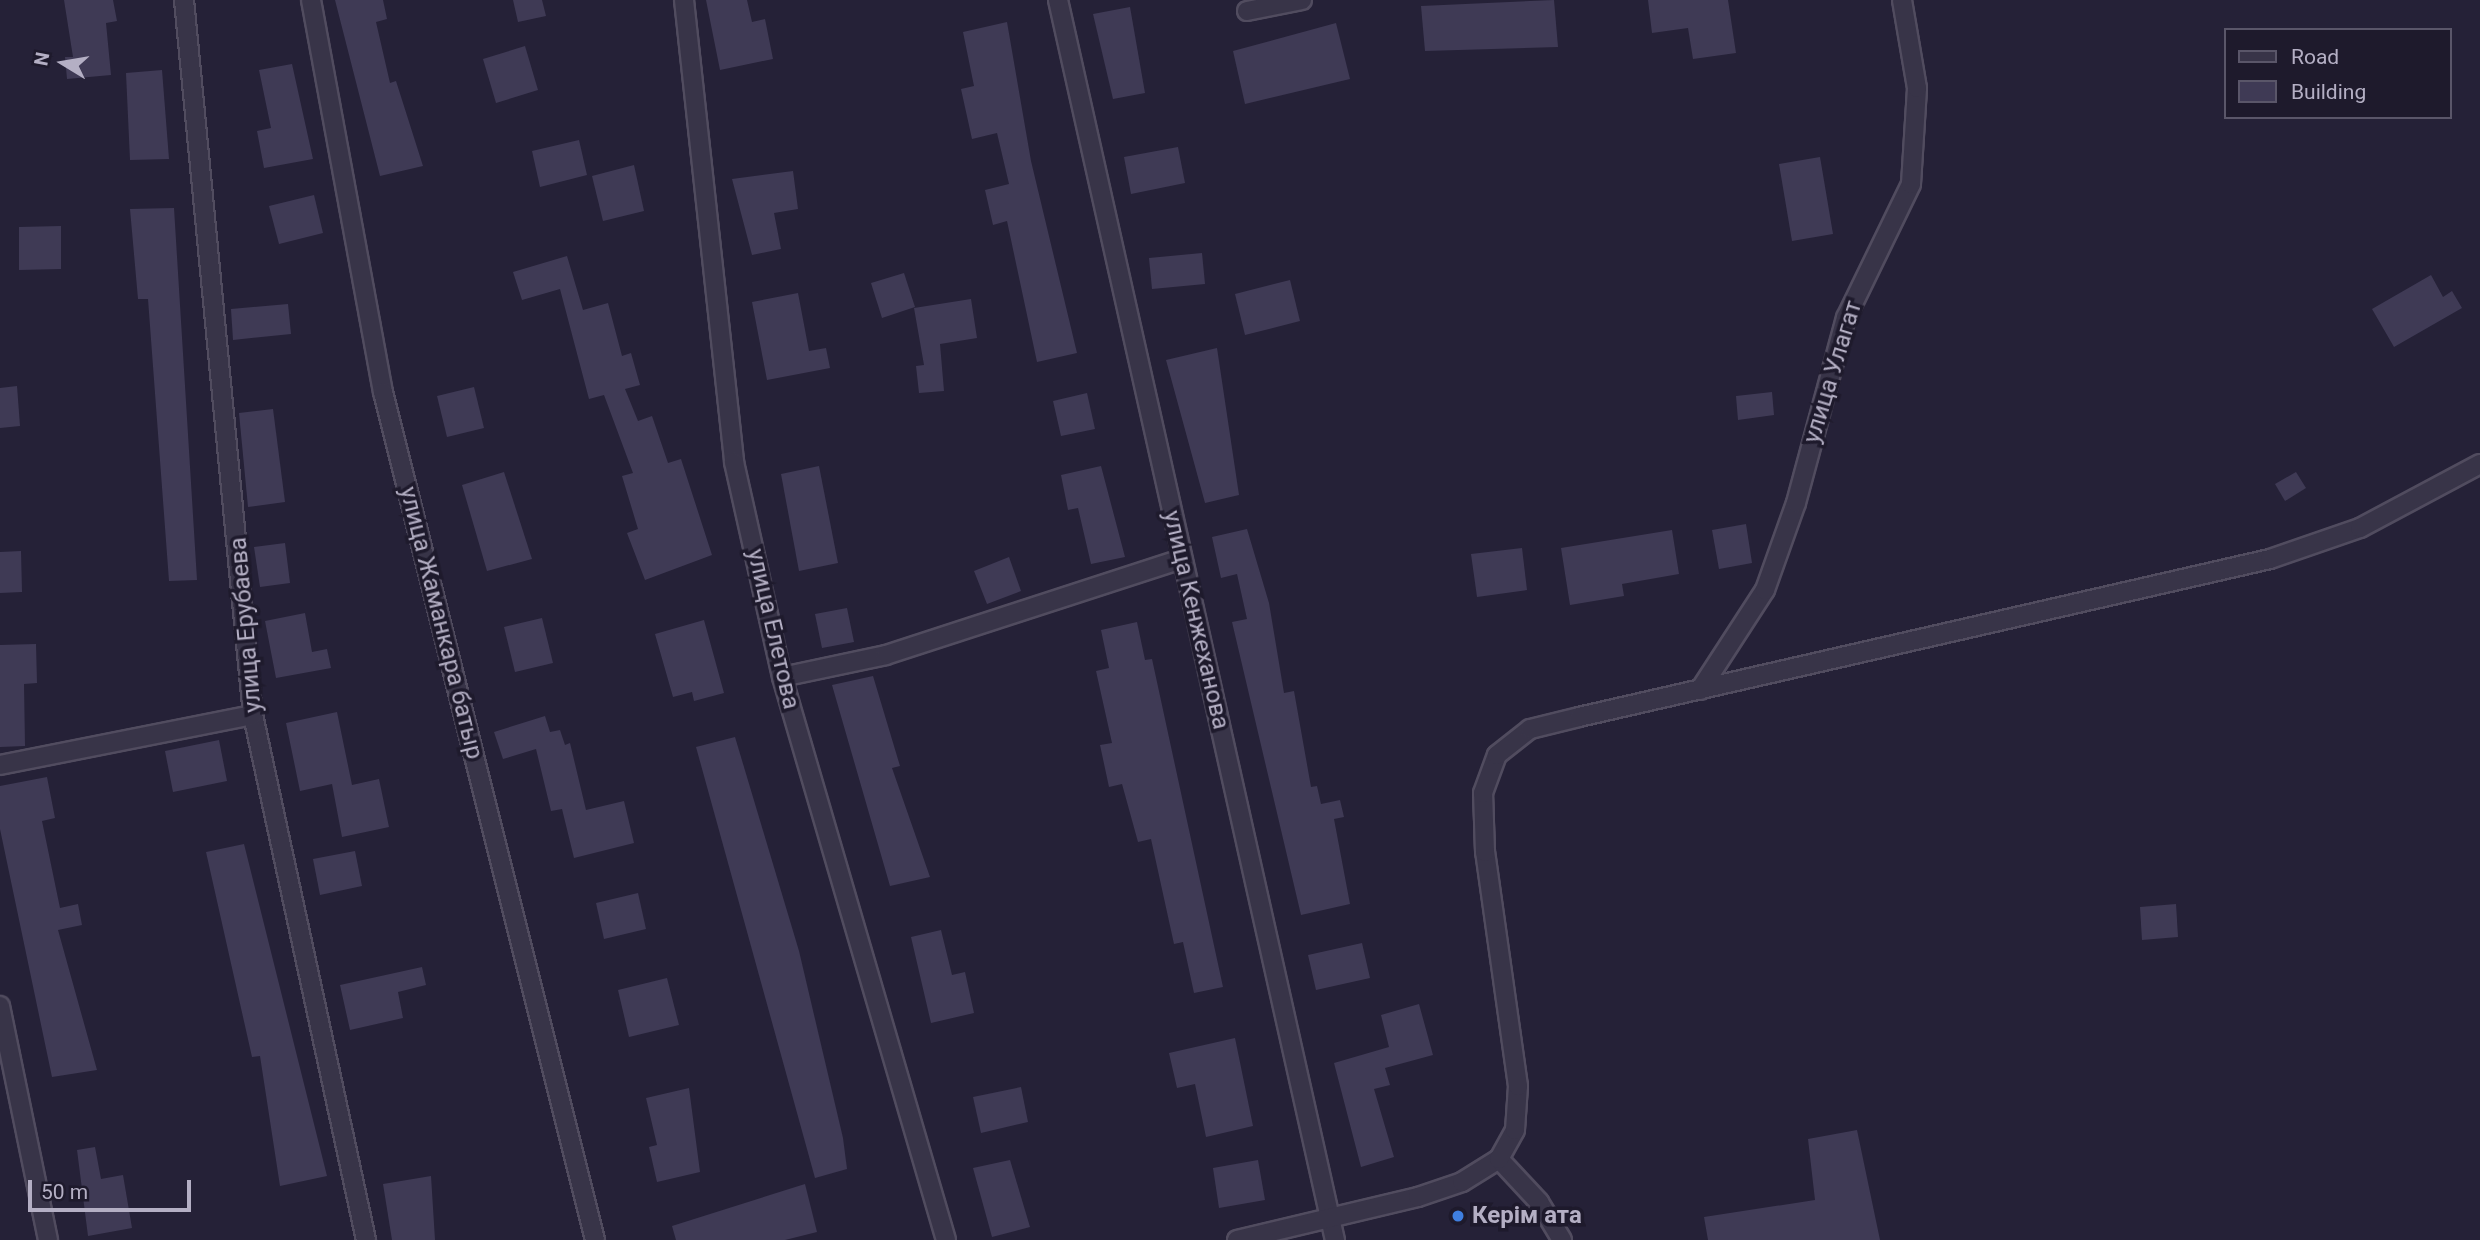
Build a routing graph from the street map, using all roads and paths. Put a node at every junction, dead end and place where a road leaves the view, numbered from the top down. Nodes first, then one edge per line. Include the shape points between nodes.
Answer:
1 (184, 0) edge
2 (312, 0) edge
3 (684, 0) edge
4 (1058, 0) edge
5 (1302, 0) edge
6 (1902, 0) edge
7 (1247, 11) dead end
8 (2480, 464) edge
9 (1182, 559) junction
10 (782, 677) junction
11 (1700, 690) junction
12 (253, 715) junction
13 (0, 765) edge
14 (0, 1006) edge
15 (1499, 1159) junction
16 (1331, 1219) junction
17 (48, 1240) edge
18 (366, 1240) edge
19 (595, 1240) edge
20 (946, 1240) edge
21 (1237, 1240) edge
22 (1335, 1240) edge
23 (1562, 1240) edge

1 - 12 street, улица Ерубаева
2 - 19 street, улица Жаманкара батыр via 383,392
3 - 10 street, улица Елетова via 734,462
4 - 9 street, улица Кенжеханова
5 - 7 street
6 - 11 street, улица Улагат via 1917,88 1911,184 1846,317 1765,590
8 - 11 street via 2360,528 2270,559
9 - 10 street via 886,655
9 - 16 street, улица Кенжеханова
10 - 20 street, улица Елетова
11 - 15 street via 1530,729 1497,755 1483,793 1485,852 1518,1086 1514,1130
12 - 13 street
12 - 18 street, улица Ерубаева
14 - 17 street
15 - 16 street via 1462,1182
15 - 23 street via 1539,1202
16 - 21 street
16 - 22 street, улица Кенжеханова

